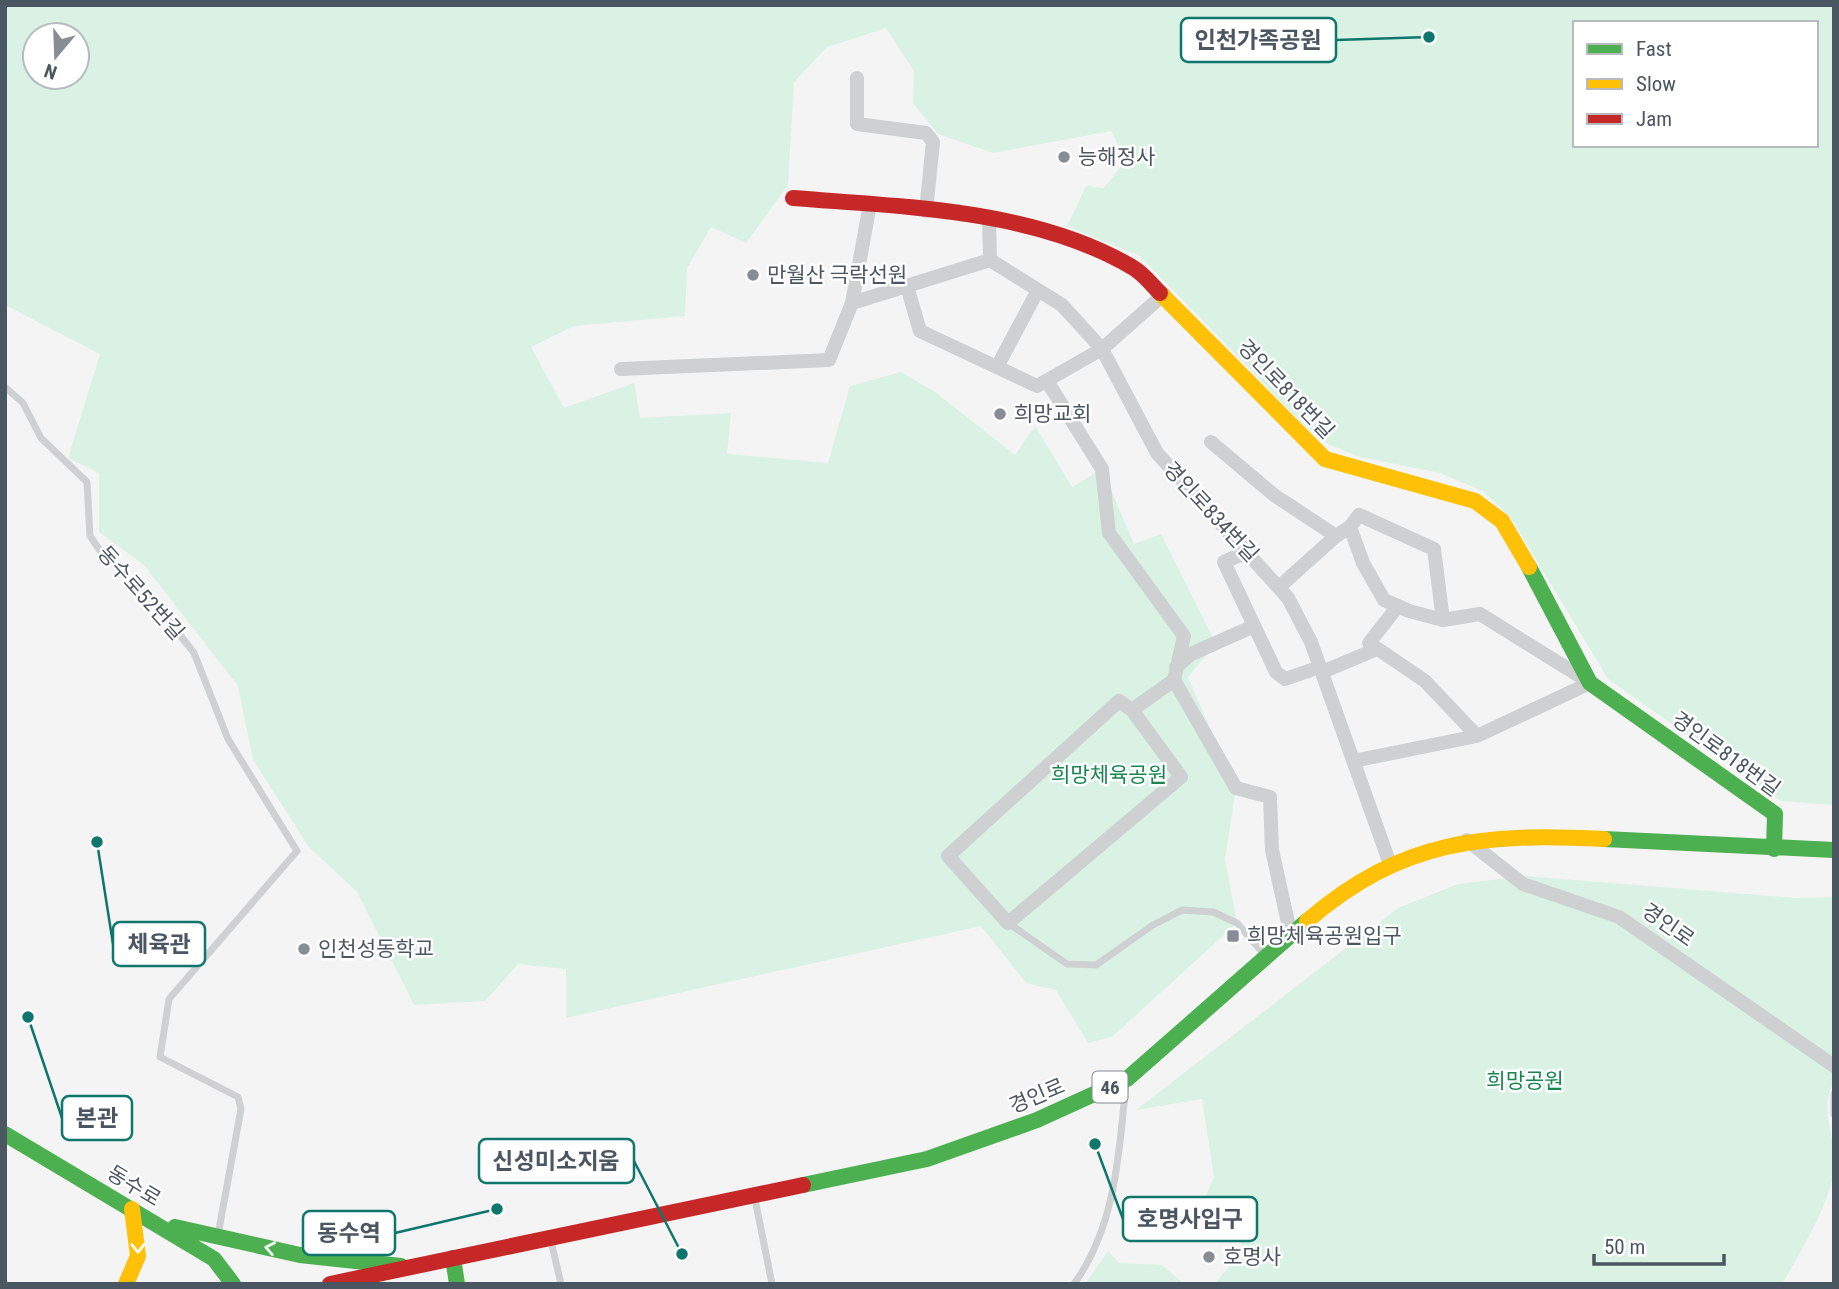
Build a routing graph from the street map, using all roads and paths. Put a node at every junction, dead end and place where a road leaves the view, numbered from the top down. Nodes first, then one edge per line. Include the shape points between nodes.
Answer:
1 (858, 78) dead end
2 (793, 198) dead end
3 (870, 204) junction
4 (926, 211) junction
5 (989, 219) junction
6 (990, 260) junction
7 (907, 286) junction
8 (1038, 290) junction
9 (1164, 294) junction
10 (852, 303) junction
11 (1102, 349) junction
12 (997, 367) junction
13 (621, 369) dead end
14 (1046, 381) junction
15 (5, 387) edge
16 (1211, 442) dead end
17 (1350, 527) junction
18 (1336, 536) junction
19 (1249, 551) junction
20 (1279, 587) junction
21 (1398, 606) junction
22 (1443, 620) junction
23 (1254, 626) junction
24 (1377, 649) junction
25 (1321, 669) junction
26 (1175, 674) junction
27 (1590, 683) junction
28 (1132, 710) junction
29 (1477, 736) junction
30 (1353, 761) junction
31 (1466, 840) junction
32 (1774, 849) junction
33 (1834, 850) edge
34 (1390, 864) junction
35 (1008, 923) junction
36 (1290, 936) junction
37 (1267, 958) junction
38 (1834, 1066) edge
39 (1127, 1079) junction
40 (1834, 1094) edge
41 (1834, 1114) edge
42 (5, 1134) edge
43 (754, 1195) junction
44 (132, 1209) junction
45 (149, 1220) junction
46 (550, 1236) junction
47 (217, 1238) junction
48 (453, 1258) junction
49 (410, 1267) junction
50 (387, 1278) edge
51 (126, 1284) edge
52 (233, 1284) edge
53 (330, 1284) edge
54 (457, 1284) edge
55 (561, 1284) edge
56 (772, 1284) edge
57 (1074, 1284) edge

1 - 4 street via 856,124 926,133 933,142
2 - 3 street, 경인로818번길
3 - 4 street, 경인로818번길
3 - 10 street
4 - 5 street, 경인로818번길
5 - 6 street
5 - 9 street, 경인로818번길 via 1103,250 1135,268
6 - 7 street
6 - 8 street, 경인로834번길
7 - 10 street
7 - 12 street via 920,331
8 - 11 street, 경인로834번길 via 1062,306
8 - 12 street
9 - 11 street
9 - 27 street, 경인로818번길 via 1325,459 1462,497 1493,512 1510,531
10 - 13 street via 829,360
11 - 14 street
11 - 19 street, 경인로834번길 via 1157,453
12 - 14 street via 1037,386
14 - 26 street via 1101,469 1109,533 1184,636
15 - 47 lane, 동수로52번길 via 23,403 41,438 87,482 90,536 152,599 194,653 229,739 298,851 169,999 160,1057 238,1097 241,1109
16 - 18 street via 1274,495
17 - 18 street
17 - 21 street, 경인로818번길 via 1384,600
17 - 22 street via 1359,515 1434,549
18 - 20 street
19 - 20 street, 경인로834번길
19 - 23 street via 1224,562
20 - 25 street, 경인로834번길
21 - 22 street, 경인로818번길
21 - 24 street via 1369,643
22 - 27 street, 경인로818번길 via 1480,614
23 - 25 street via 1276,672 1285,679
23 - 26 street via 1191,654
24 - 25 street
24 - 29 street via 1425,681
25 - 30 street, 경인로834번길
26 - 28 street
26 - 36 street via 1236,788 1270,797 1272,850
27 - 29 street
27 - 32 street, 경인로818번길 via 1775,814
28 - 35 street via 1181,777
28 - 35 street via 1119,701 948,856
29 - 30 street
30 - 34 street, 경인로834번길
31 - 32 street, 경인로 / 46 via 1532,835
31 - 34 street, 경인로 / 46
31 - 38 street, 경인로 via 1523,884 1619,916
32 - 33 street, 경인로 / 46
34 - 36 street, 경인로 / 46
35 - 37 lane via 1067,964 1096,965 1182,910 1213,912 1237,923
36 - 37 street, 경인로 / 46
37 - 39 street, 경인로 / 46
39 - 43 street, 경인로 / 46 via 1037,1120 927,1159
39 - 57 lane via 1117,1172 1103,1232
40 - 41 lane
42 - 44 street, 동수로
43 - 46 street, 경인로 / 46
43 - 56 lane
44 - 45 street, 동수로
44 -> 51 street via 139,1257
45 - 47 street
45 - 52 street, 동수로 via 215,1259
46 - 48 street, 경인로 / 46
46 - 55 lane
49 -> 47 street via 300,1255
48 - 49 street, 경인로 / 46
48 - 54 street
49 - 50 street, 경인로 / 46
50 - 53 street, 경인로 / 46

